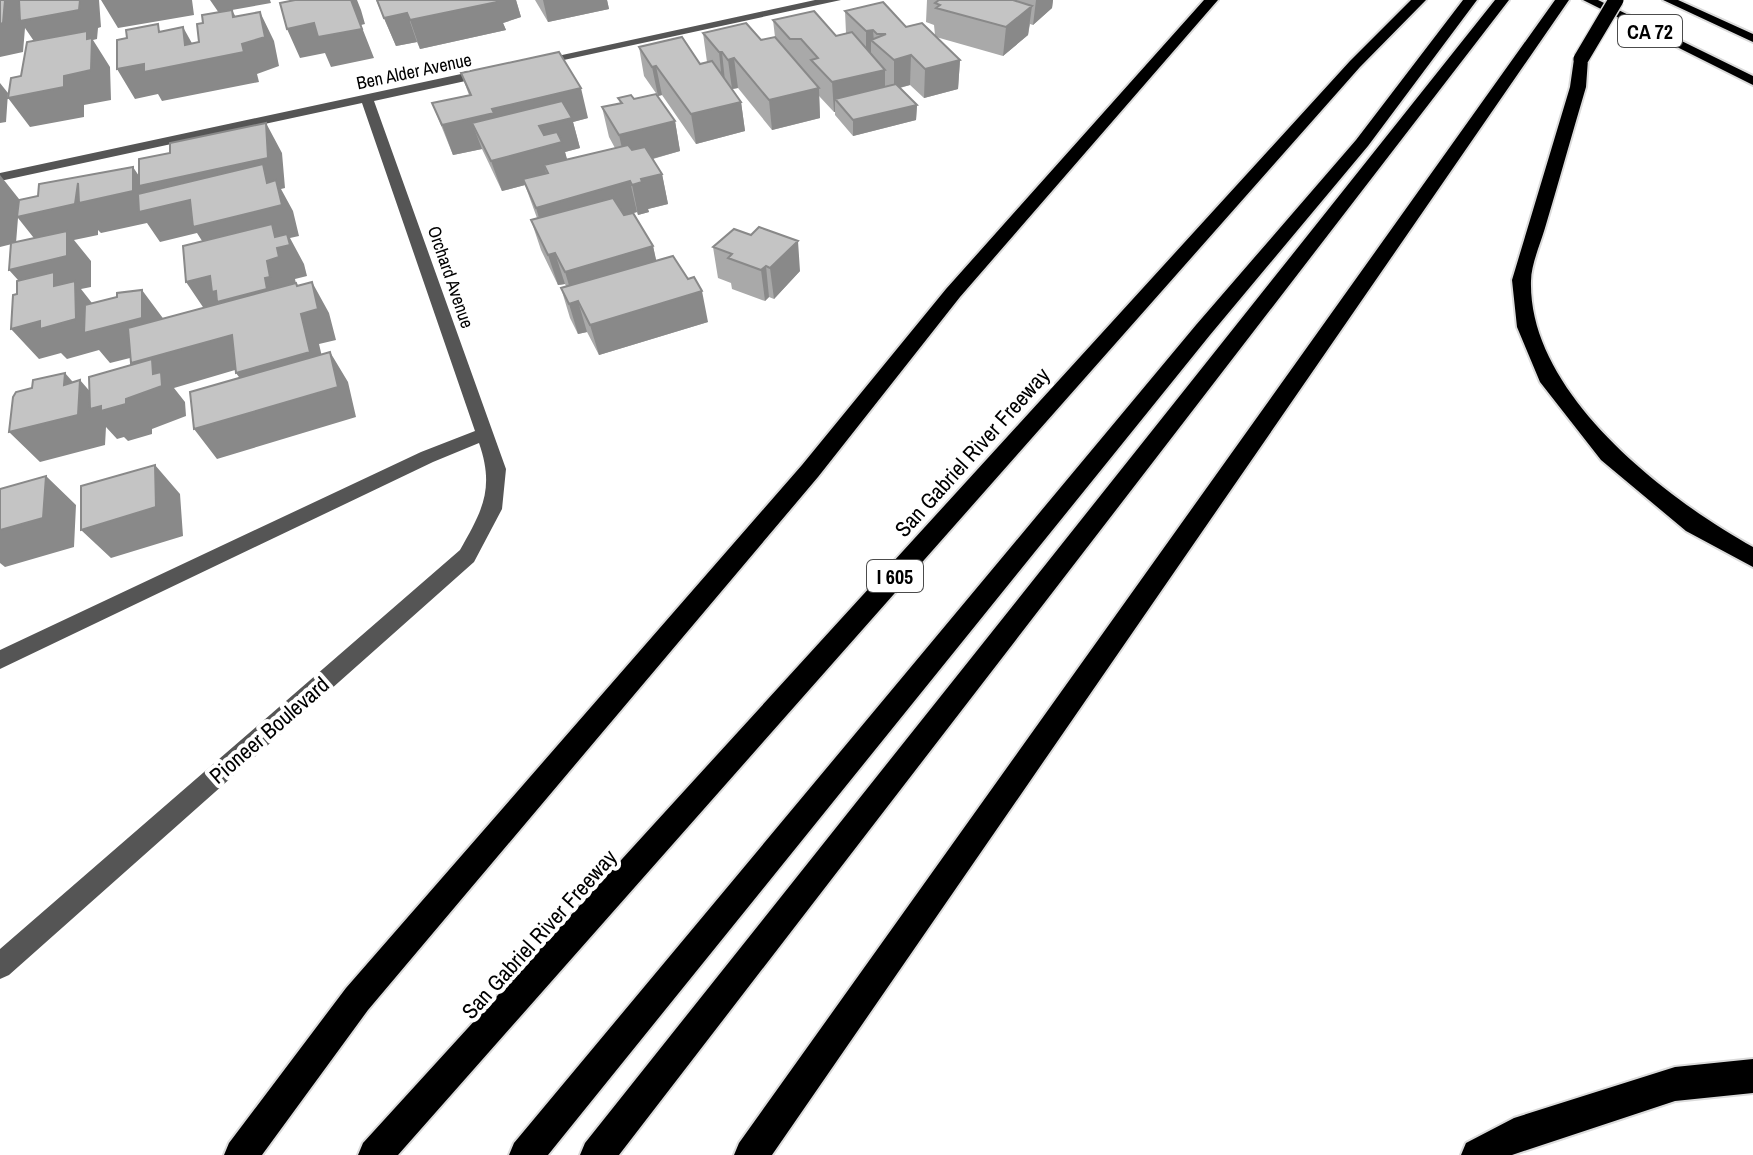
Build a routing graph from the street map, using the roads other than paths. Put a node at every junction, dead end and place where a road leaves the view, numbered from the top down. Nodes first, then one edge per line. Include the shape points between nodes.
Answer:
1 (835, 0) edge
2 (1211, 0) edge
3 (1419, 0) edge
4 (1470, 0) edge
5 (1562, 0) edge
6 (1589, 0) edge
7 (1616, 0) edge
8 (1669, 0) edge
9 (1497, 7) edge
10 (1385, 13) dead end
11 (1753, 38) edge
12 (1355, 64) junction
13 (520, 66) edge
14 (505, 69) edge
15 (1753, 81) edge
16 (367, 99) junction
17 (0, 177) edge
18 (485, 434) junction
19 (497, 469) joint
20 (1753, 558) edge
21 (0, 660) edge
22 (0, 966) edge
23 (1753, 1076) edge
24 (241, 1155) edge
25 (375, 1155) edge
26 (526, 1155) edge
27 (597, 1155) edge
28 (751, 1155) edge
29 (1478, 1155) edge

1 - 13 street
2 - 24 highway via 953,293 810,471 357,999
3 - 12 highway, San Gabriel River Freeway / I 605
4 - 26 highway via 1362,143
5 - 28 highway
6 - 15 main road, CA 72
7 - 20 highway, bridge via 1581,59 1578,87 1521,280 1527,327 1547,377 1609,454 1694,525
8 - 11 main road, CA 72
9 - 27 highway
10 - 12 highway
12 - 25 highway, San Gabriel River Freeway / I 605
14 - 16 street, Ben Alder Avenue
16 - 17 street, Ben Alder Avenue
16 - 18 street, Orchard Avenue
18 - 19 street, Orchard Avenue
18 - 21 street
19 - 22 street, Pioneer Boulevard via 493,509 467,556
23 - 29 highway via 1675,1084 1514,1135

